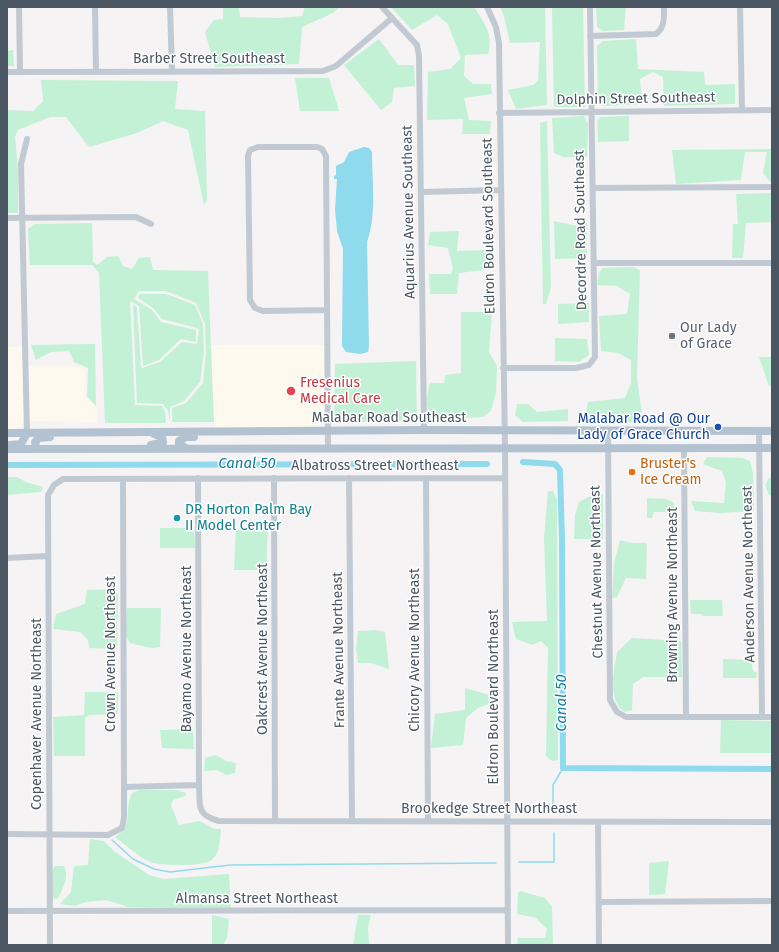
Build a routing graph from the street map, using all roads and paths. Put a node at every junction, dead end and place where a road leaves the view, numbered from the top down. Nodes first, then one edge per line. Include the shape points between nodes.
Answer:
1 (19, 7) edge
2 (95, 7) edge
3 (170, 7) edge
4 (382, 7) edge
5 (486, 7) edge
6 (590, 7) edge
7 (664, 7) edge
8 (740, 7) edge
9 (392, 18) junction
10 (590, 36) junction
11 (172, 71) junction
12 (7, 72) edge
13 (20, 72) junction
14 (96, 72) junction
15 (742, 110) junction
16 (772, 110) edge
17 (591, 112) junction
18 (499, 113) junction
19 (27, 140) dead end
20 (593, 188) junction
21 (772, 188) edge
22 (501, 190) junction
23 (422, 192) junction
24 (7, 218) edge
25 (22, 218) junction
26 (150, 224) dead end
27 (594, 263) junction
28 (772, 263) edge
29 (327, 310) junction
30 (503, 368) junction
31 (424, 430) junction
32 (244, 431) junction
33 (328, 431) junction
34 (504, 431) junction
35 (608, 431) junction
36 (760, 431) junction
37 (772, 431) edge
38 (101, 432) junction
39 (7, 433) edge
40 (27, 433) junction
41 (148, 433) junction
42 (7, 445) edge
43 (40, 448) junction
44 (505, 448) junction
45 (759, 448) junction
46 (772, 448) edge
47 (7, 449) edge
48 (101, 449) junction
49 (187, 449) junction
50 (328, 449) junction
51 (608, 449) junction
52 (684, 449) junction
53 (198, 478) junction
54 (274, 478) junction
55 (349, 478) junction
56 (426, 478) junction
57 (505, 478) junction
58 (122, 479) junction
59 (54, 485) joint
60 (48, 556) junction
61 (7, 558) edge
62 (686, 716) junction
63 (762, 717) junction
64 (772, 717) edge
65 (199, 786) junction
66 (124, 788) junction
67 (206, 818) joint
68 (275, 821) junction
69 (352, 821) junction
70 (428, 821) junction
71 (507, 822) junction
72 (598, 822) junction
73 (772, 822) edge
74 (7, 834) edge
75 (49, 834) junction
76 (772, 901) edge
77 (599, 902) junction
78 (508, 910) junction
79 (50, 911) junction
80 (7, 912) edge
81 (50, 945) edge
82 (508, 945) edge
83 (599, 945) edge

1 - 13 street
2 - 14 street
3 - 11 street
4 - 9 street, Aquarius Avenue Southeast
5 - 18 street, Eldron Boulevard Southeast via 496,27 499,43
6 - 10 street, Decordre Road Southeast
7 - 10 street via 662,29 656,34
8 - 15 street
9 - 11 street, Barber Street Southeast via 336,66 323,71
9 - 23 street, Aquarius Avenue Southeast via 417,45 419,56
10 - 17 street, Decordre Road Southeast
11 - 14 street, Barber Street Southeast
12 - 13 street, Barber Street Southeast
13 - 14 street, Barber Street Southeast
15 - 16 street, Dolphin Street Southeast
15 - 17 street, Dolphin Street Southeast
17 - 18 street, Dolphin Street Southeast
17 - 20 street, Decordre Road Southeast
18 - 22 street, Eldron Boulevard Southeast
19 - 25 street via 21,164
20 - 21 street
20 - 27 street, Decordre Road Southeast
22 - 23 street
22 - 30 street, Eldron Boulevard Southeast
23 - 31 street, Aquarius Avenue Southeast
24 - 25 street
25 - 26 street via 136,217
25 - 40 street
27 - 28 street
27 - 30 street, Decordre Road Southeast via 595,356 590,365 576,368
29 - 29 street via 326,156 322,149 317,147 258,147 250,150 250,300 254,308 263,311
29 - 33 street
30 - 34 street, Eldron Boulevard Southeast
31 - 33 main road, Malabar Road Southeast
31 - 34 main road, Malabar Road Southeast
32 - 33 main road, Malabar Road Southeast
32 - 41 main road, Malabar Road Southeast
32 - 49 main road via 229,437 186,437 179,440 179,444
33 - 50 street
34 - 35 main road, Malabar Road Southeast
34 - 44 street, Eldron Boulevard Southeast
35 - 36 main road, Malabar Road Southeast
35 - 51 street, Chestnut Avenue Northeast
36 - 37 main road, Malabar Road Southeast
36 - 45 street, Anderson Avenue Northeast
38 - 40 main road, Malabar Road Southeast
38 - 41 main road, Malabar Road Southeast
38 - 43 main road via 86,437 39,438 35,442
39 - 40 main road, Malabar Road Southeast
40 - 42 main road via 21,444
40 - 43 main road via 31,444
41 - 48 main road via 162,437 163,442 151,445 113,445
43 - 47 main road
43 - 48 main road
44 - 50 main road
44 - 51 main road
44 - 57 street, Eldron Boulevard Northeast
45 - 46 main road
45 - 52 main road
45 - 63 street, Anderson Avenue Northeast
48 - 49 main road
49 - 50 main road
51 - 52 main road
51 - 62 street, Chestnut Avenue Northeast via 610,700 617,712 626,717
52 - 62 street, Browning Avenue Northeast
53 - 54 street, Albatross Street Northeast
53 - 58 street, Albatross Street Northeast
53 - 65 street, Bayamo Avenue Northeast
54 - 55 street, Albatross Street Northeast
54 - 68 street, Oakcrest Avenue Northeast
55 - 56 street, Albatross Street Northeast
55 - 69 street, Frante Avenue Northeast
56 - 57 street, Albatross Street Northeast
56 - 70 street, Chicory Avenue Northeast
57 - 71 street, Eldron Boulevard Northeast
58 - 59 street, Albatross Street Northeast via 63,480
58 - 66 street, Crown Avenue Northeast
59 - 60 street, Copenhaver Avenue Northeast via 48,495
60 - 61 street
60 - 75 street, Copenhaver Avenue Northeast
62 - 63 street
63 - 64 street
65 - 66 street
65 - 67 street, Bayamo Avenue Northeast via 200,810
66 - 75 street, Crown Avenue Northeast via 122,828 108,835
67 - 68 street, Brookedge Street Northeast via 219,822
68 - 69 street, Brookedge Street Northeast
69 - 70 street, Brookedge Street Northeast
70 - 71 street, Brookedge Street Northeast
71 - 72 street, Brookedge Street Northeast
71 - 78 street, Eldron Boulevard Northeast
72 - 73 street, Brookedge Street Northeast
72 - 77 street
74 - 75 street
75 - 79 street, Copenhaver Avenue Northeast
76 - 77 street
77 - 83 street
78 - 79 street, Almansa Street Northeast
78 - 82 street, Eldron Boulevard Northeast
79 - 80 street, Almansa Street Northeast
79 - 81 street, Copenhaver Avenue Northeast

